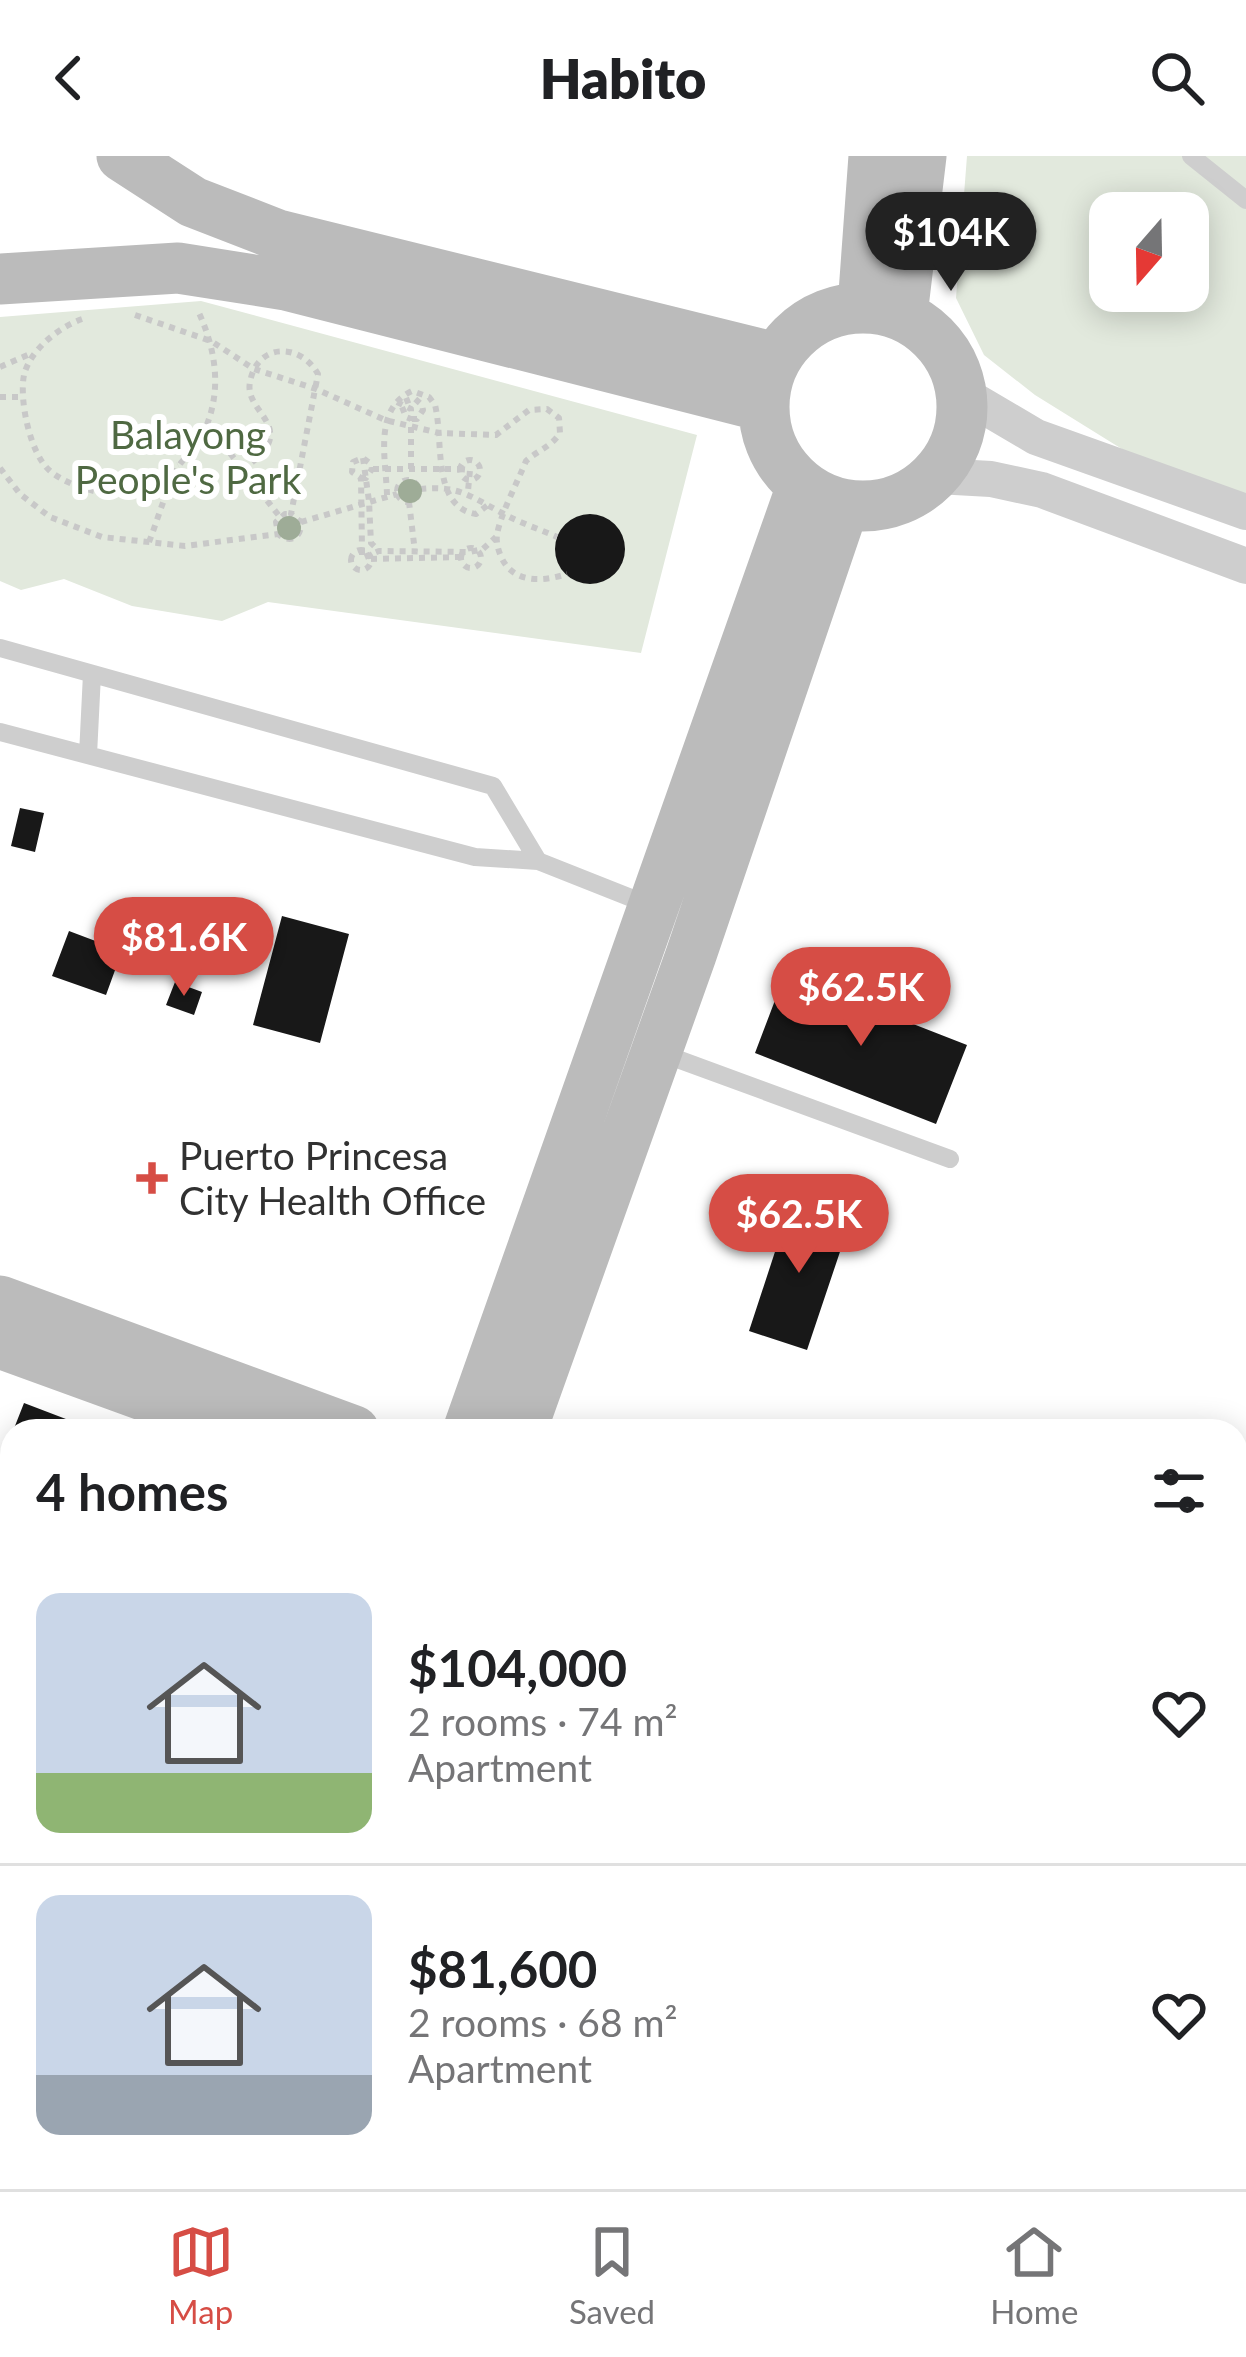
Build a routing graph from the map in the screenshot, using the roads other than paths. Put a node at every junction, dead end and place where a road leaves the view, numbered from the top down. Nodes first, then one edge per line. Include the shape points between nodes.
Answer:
1 (122, 156) edge
2 (874, 156) edge
3 (921, 156) edge
4 (1191, 156) edge
5 (1246, 200) edge
6 (193, 202) junction
7 (178, 268) junction
8 (0, 279) edge
9 (882, 311) junction
10 (770, 382) junction
11 (963, 394) junction
12 (938, 476) junction
13 (823, 495) junction
14 (1246, 512) edge
15 (1246, 566) edge
16 (0, 648) edge
17 (92, 674) junction
18 (0, 732) edge
19 (88, 755) junction
20 (538, 861) junction
21 (655, 907) junction
22 (633, 1043) junction
23 (950, 1159) dead end
24 (0, 1301) edge
25 (0, 1343) edge
26 (209, 1419) edge
27 (321, 1419) edge
28 (473, 1419) edge
29 (524, 1419) edge

1 - 6 street
2 - 9 street
3 - 9 street
4 - 5 lane
6 - 7 street via 198,238
6 - 10 street via 278,236
7 - 8 street
7 - 10 street
9 - 10 street via 828,314 798,332
9 - 11 street via 932,333
10 - 13 street via 768,436 781,464
11 - 12 street via 960,438
11 - 14 street via 1036,437
12 - 13 street via 878,506
12 - 15 street via 1042,490
13 - 21 street
13 - 22 street
16 - 17 lane
17 - 19 lane
17 - 20 lane via 493,786
18 - 19 lane
19 - 20 lane via 475,856
20 - 21 lane
21 - 22 street
22 - 23 lane
22 - 28 street
22 - 29 street
24 - 27 street
25 - 26 street

